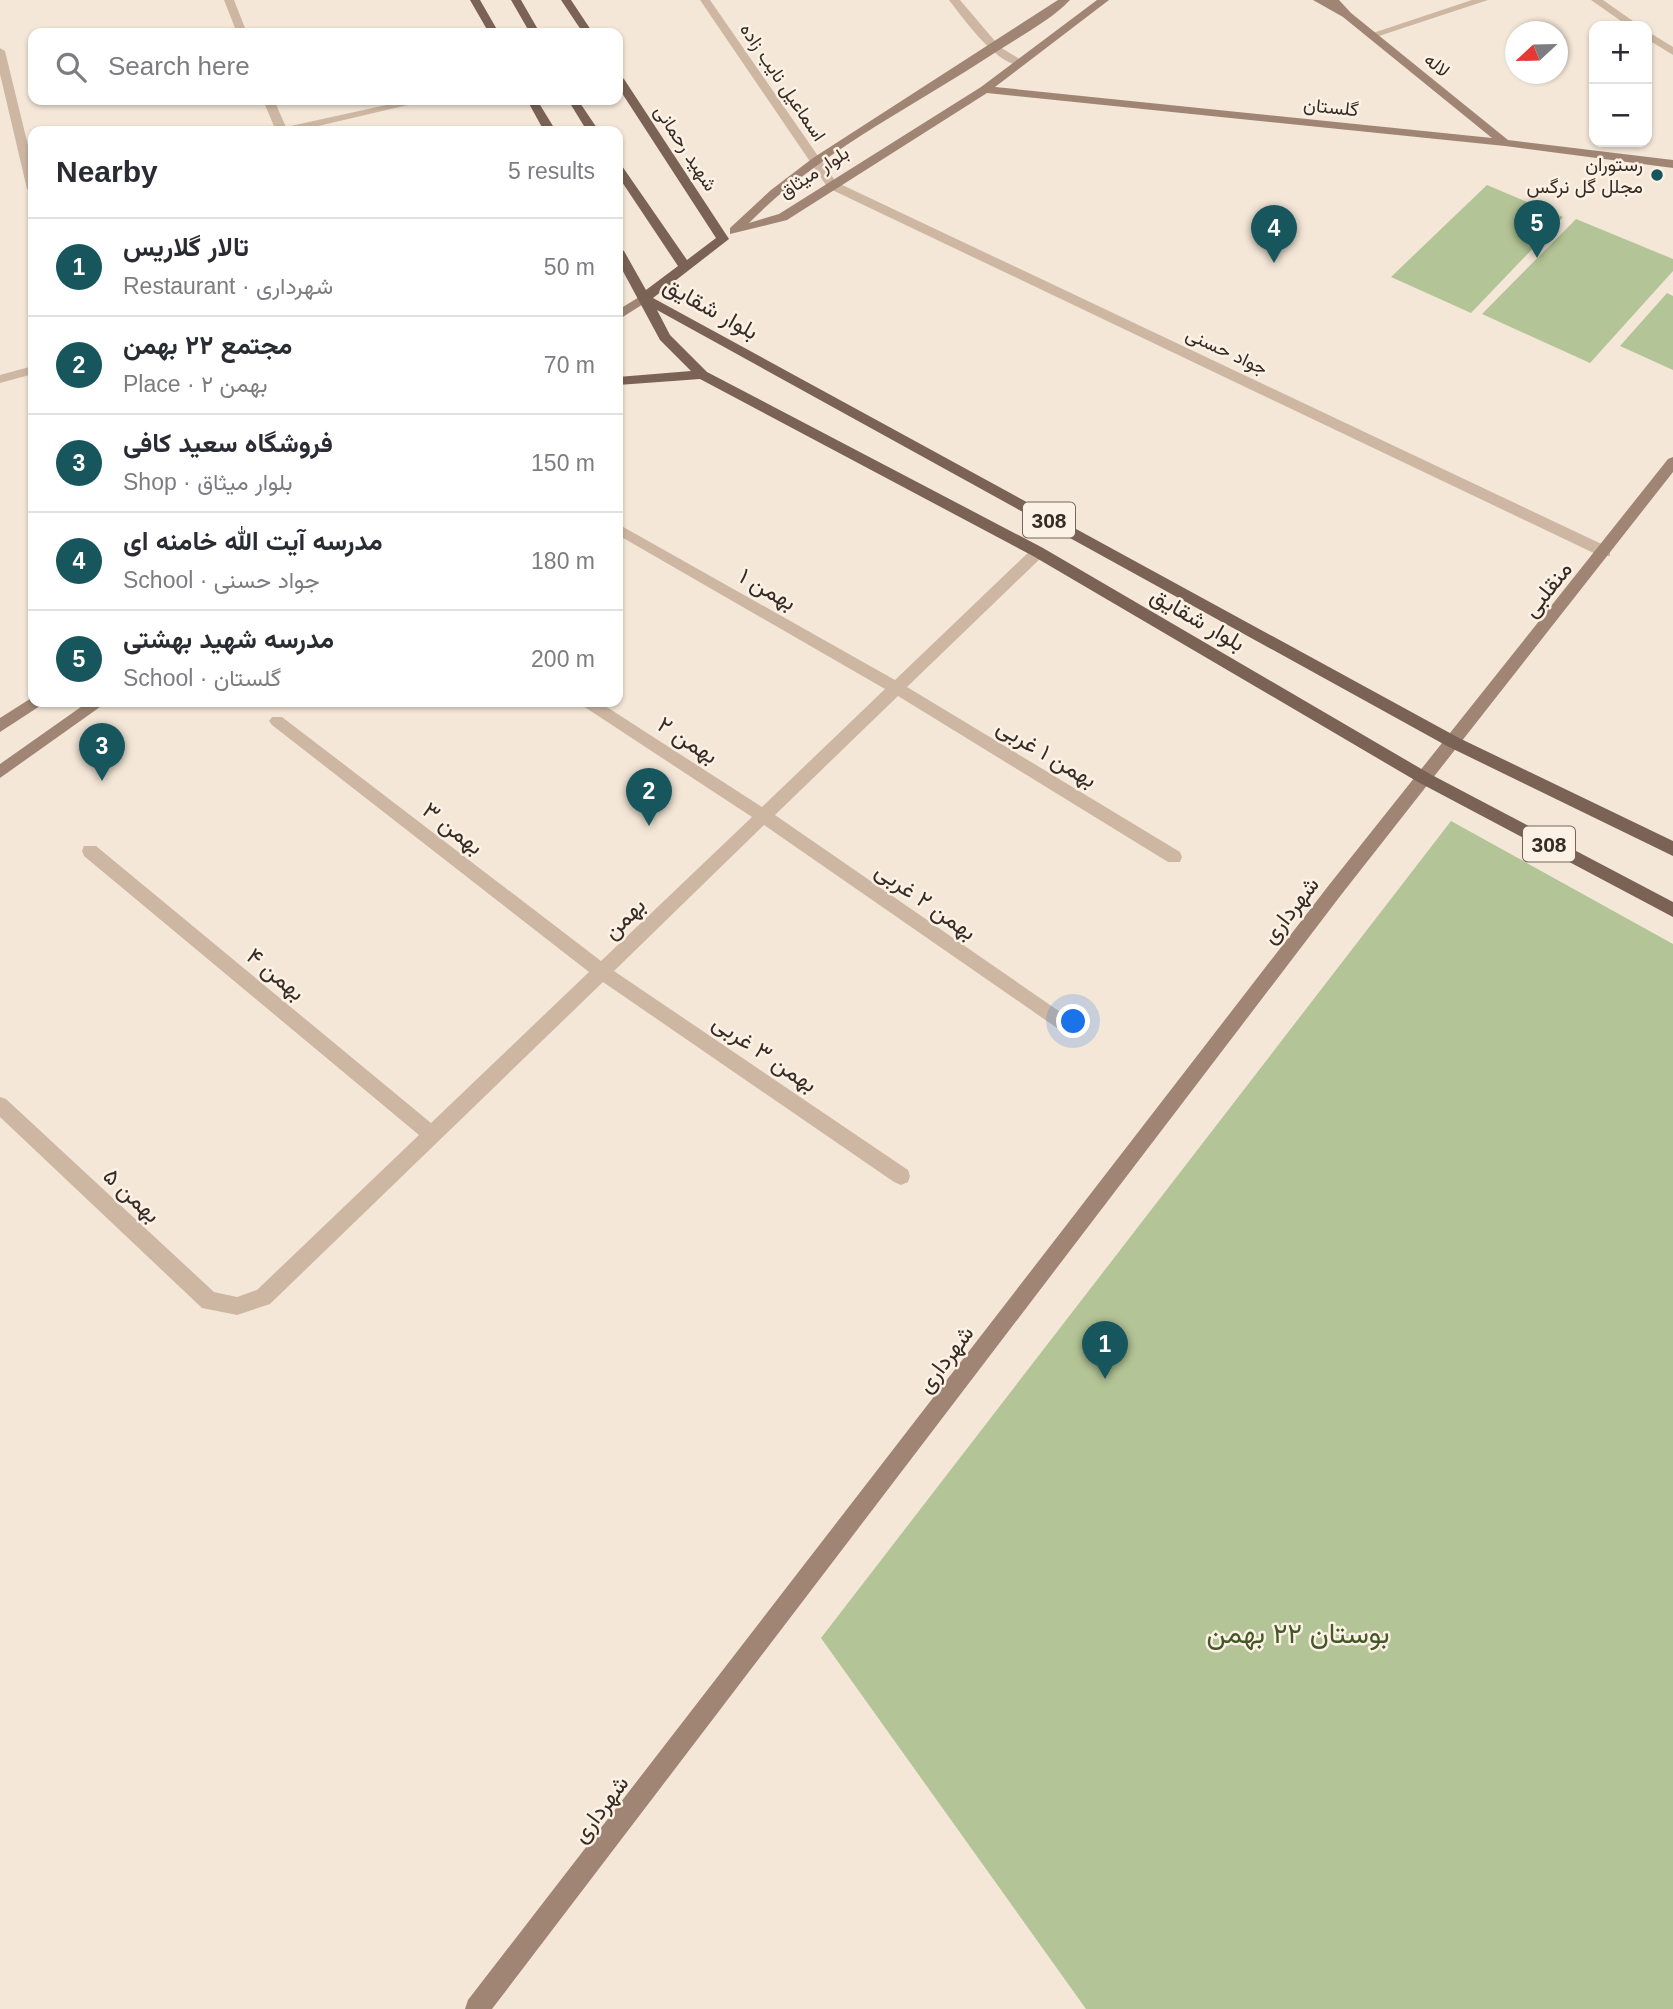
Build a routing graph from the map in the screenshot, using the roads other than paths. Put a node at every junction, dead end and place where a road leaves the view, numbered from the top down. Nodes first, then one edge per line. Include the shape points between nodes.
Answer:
1 (229, 0) edge
2 (475, 0) edge
3 (516, 0) edge
4 (566, 0) edge
5 (705, 0) edge
6 (954, 0) edge
7 (1065, 0) edge
8 (1104, 0) edge
9 (1318, 0) edge
10 (1333, 0) edge
11 (1483, 0) edge
12 (1596, 0) edge
13 (1347, 15) junction
14 (1628, 21) edge
15 (240, 28) edge
16 (491, 28) edge
17 (532, 28) edge
18 (585, 28) edge
19 (1372, 35) junction
20 (1652, 37) edge
21 (996, 49) junction
22 (0, 51) edge
23 (1673, 52) edge
24 (1019, 63) junction
25 (623, 87) edge
26 (985, 89) junction
27 (271, 105) edge
28 (400, 105) edge
29 (535, 105) edge
30 (576, 105) edge
31 (280, 126) edge
32 (305, 126) edge
33 (547, 126) edge
34 (590, 126) edge
35 (1505, 143) junction
36 (815, 160) junction
37 (1673, 164) edge
38 (28, 168) edge
39 (623, 175) edge
40 (832, 185) junction
41 (734, 231) junction
42 (723, 239) junction
43 (623, 260) edge
44 (685, 267) junction
45 (644, 298) junction
46 (623, 313) edge
47 (28, 371) edge
48 (702, 375) junction
49 (0, 379) edge
50 (623, 381) edge
51 (1673, 462) edge
52 (623, 532) edge
53 (1038, 552) junction
54 (1605, 552) junction
55 (896, 688) junction
56 (28, 707) edge
57 (92, 707) edge
58 (596, 707) edge
59 (277, 721) dead end
60 (0, 726) edge
61 (1454, 742) junction
62 (0, 772) edge
63 (1424, 778) junction
64 (763, 816) junction
65 (1673, 849) edge
66 (90, 851) dead end
67 (1174, 857) dead end
68 (1673, 910) edge
69 (601, 971) junction
70 (1063, 1023) dead end
71 (0, 1105) edge
72 (431, 1134) junction
73 (901, 1176) dead end
74 (237, 1306) joint
75 (477, 2009) edge

1 - 15 street
2 - 16 main road
3 - 17 main road
4 - 18 main road
5 - 36 street, اسماعیل نایب زاده
6 - 21 street
7 - 21 main road, بلوار میثاق
8 - 24 main road, بلوار میثاق
9 - 13 main road
10 - 13 main road
11 - 19 street
12 - 14 street
13 - 19 main road, لاله
19 - 35 main road, لاله
20 - 23 street
21 - 24 street
21 - 36 main road, بلوار میثاق
22 - 38 street
24 - 26 main road, بلوار میثاق
25 - 42 main road, شهید رحمانی
26 - 35 main road, گلستان
26 - 40 main road, بلوار میثاق
27 - 31 street
28 - 32 street
29 - 33 main road
30 - 34 main road
35 - 37 main road, گلستان
36 - 40 street, اسماعیل نایب زاده
36 - 41 main road, بلوار میثاق
39 - 44 main road
40 - 41 main road, بلوار میثاق via 783,217
40 - 54 street, جواد حسنی
41 - 42 main road
42 - 44 main road
43 - 45 main road, 308
44 - 45 main road
45 - 46 main road
45 - 48 main road, بلوار شقایق / 308 via 664,337
45 - 61 main road, بلوار شقایق / 308
47 - 49 street
48 - 50 main road
48 - 53 main road, بلوار شقایق / 308
51 - 54 main road, منقلبی
52 - 55 street, بهمن ۱
53 - 55 street, بهمن
53 - 63 main road, بلوار شقایق / 308
54 - 61 main road, منقلبی
55 - 64 street, بهمن
55 - 67 street, بهمن ۱ غربی
56 - 60 main road
57 - 62 main road
58 - 64 street, بهمن ۲
59 - 69 street, بهمن ۳
61 - 63 main road, شهرداری
61 - 65 main road, بلوار شقایق / 308
63 - 68 main road, بلوار شقایق / 308
63 - 75 main road, شهرداری
64 - 69 street, بهمن
64 - 70 street, بهمن ۲ غربی
66 - 72 street, بهمن ۴
69 - 72 street, بهمن
69 - 73 street, بهمن ۳ غربی
71 - 74 street, بهمن ۵ via 209,1301
72 - 74 street, بهمن via 263,1297

